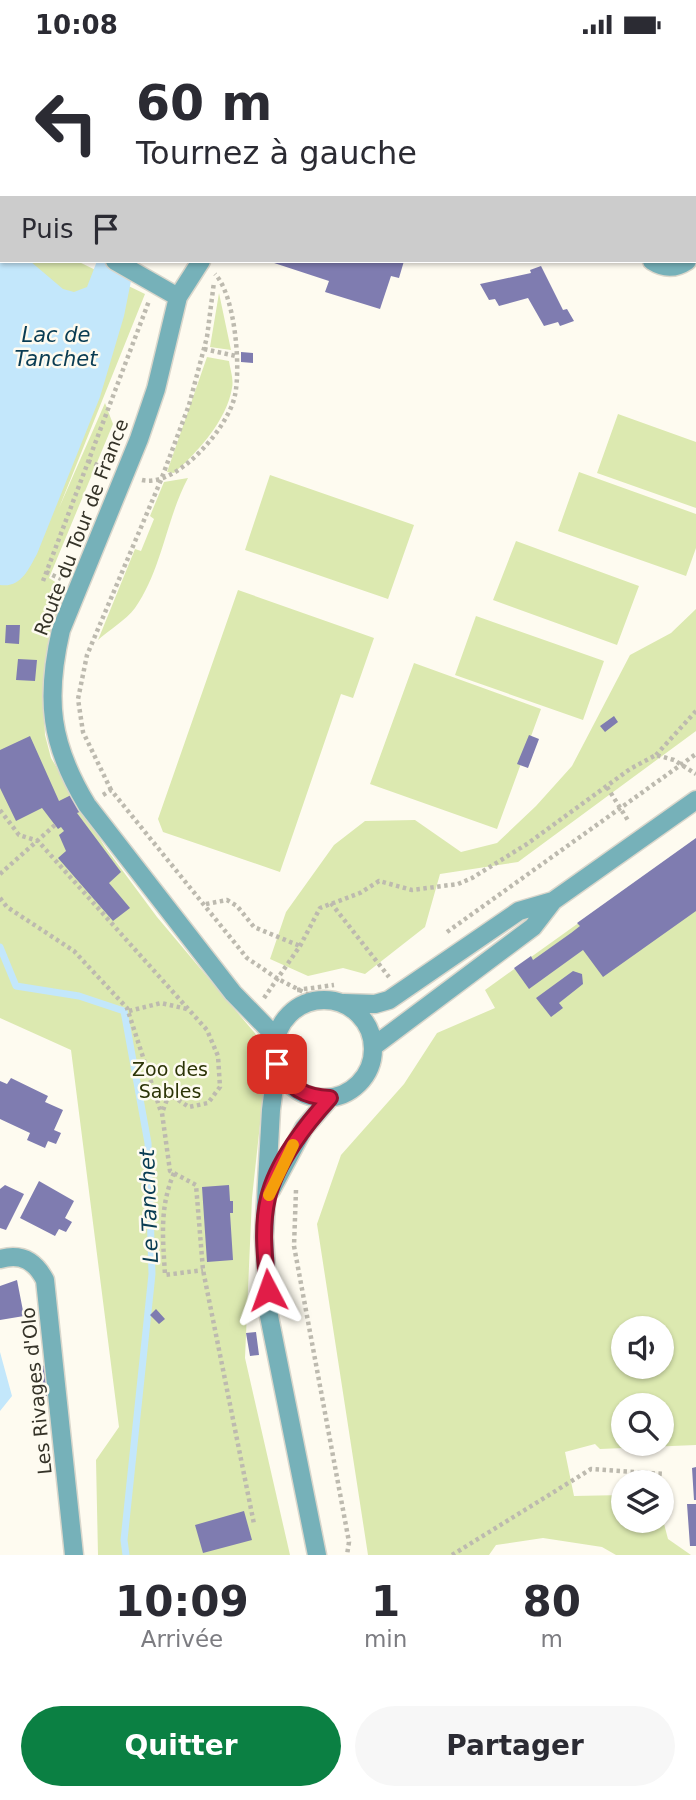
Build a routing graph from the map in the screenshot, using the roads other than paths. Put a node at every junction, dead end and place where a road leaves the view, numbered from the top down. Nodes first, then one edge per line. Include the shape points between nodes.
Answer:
1 (119, 263) edge
2 (657, 263) edge
3 (684, 263) edge
4 (205, 267) edge
5 (178, 297) junction
6 (696, 800) edge
7 (553, 901) junction
8 (344, 1003) junction
9 (276, 1037) junction
10 (374, 1046) junction
11 (277, 1064) junction
12 (330, 1098) junction
13 (268, 1196) junction
14 (0, 1259) edge
15 (74, 1555) edge
16 (317, 1555) edge

1 - 5 street
2 - 3 street via 667,267
4 - 5 street, Route du Tour de France
5 - 9 street, Route du Tour de France via 156,389 61,630 51,702 56,742 87,804 233,993
6 - 7 street
7 - 8 street via 519,911 402,993 375,1004
7 - 10 street via 533,927
8 - 9 street via 317,999 291,1012
8 - 10 street via 366,1023
9 - 11 street
10 - 12 street via 360,1083
11 - 12 street via 302,1093
11 - 13 street
12 - 13 street via 303,1128
13 - 16 street via 264,1237 269,1316
14 - 15 street, Les Rivages d'Olo via 26,1258 38,1266 45,1280

